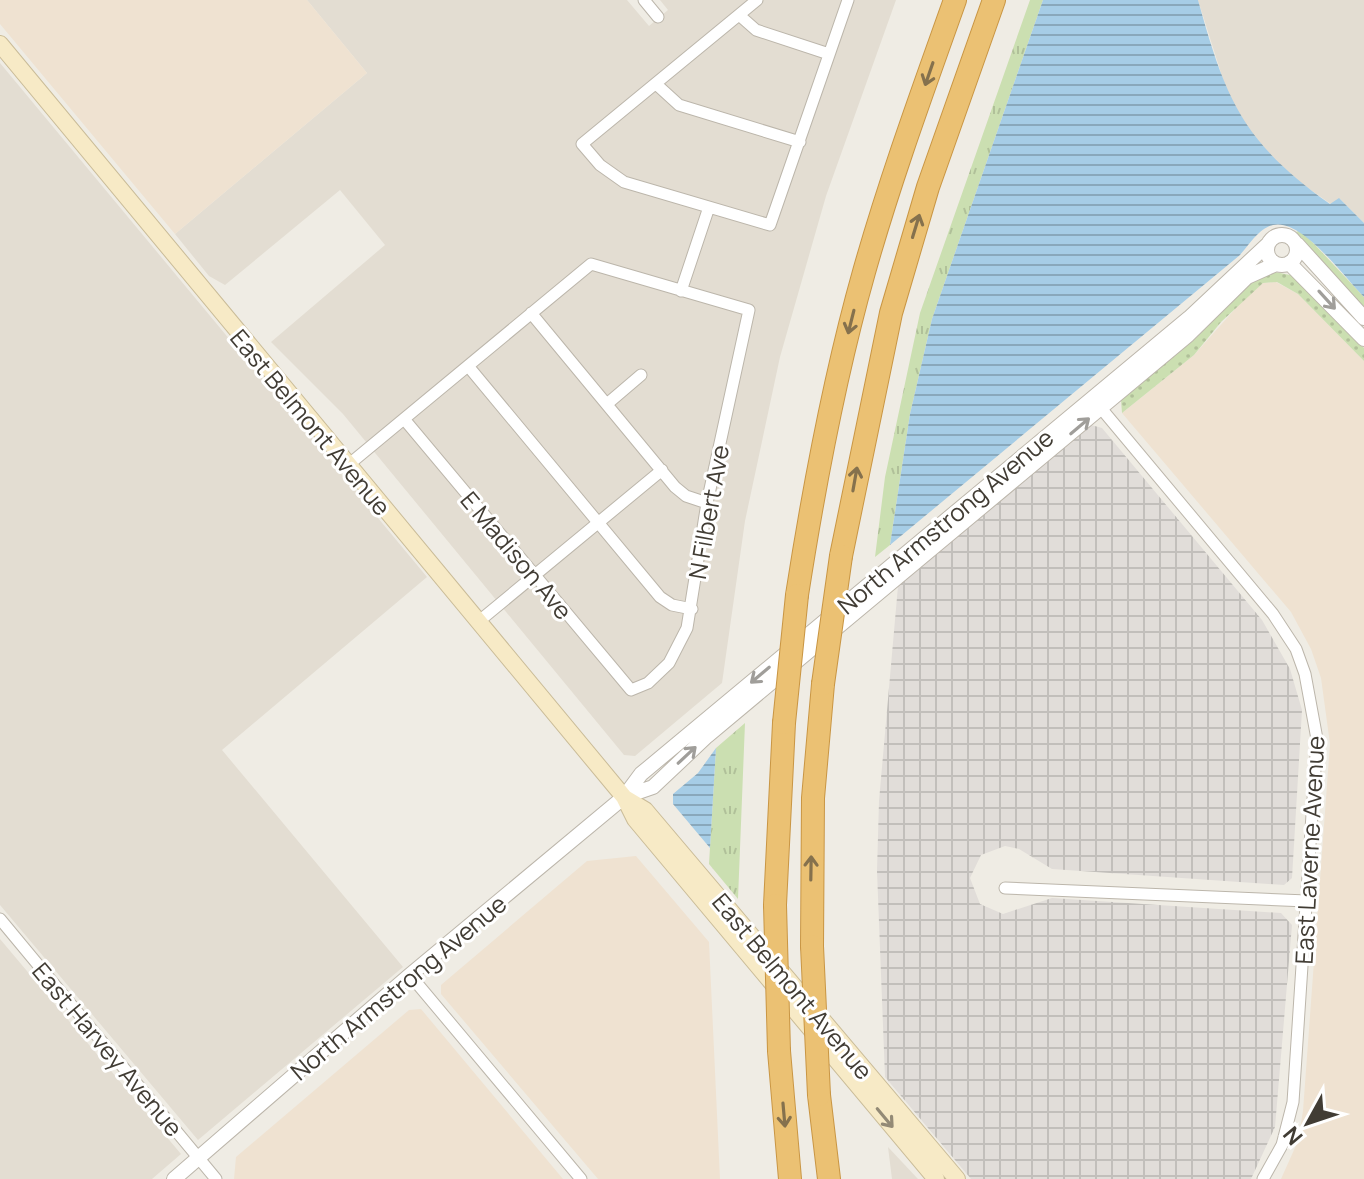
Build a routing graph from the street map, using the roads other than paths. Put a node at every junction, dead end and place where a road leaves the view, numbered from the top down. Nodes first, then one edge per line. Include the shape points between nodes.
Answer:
1 (644, 0) edge
2 (757, 0) edge
3 (848, 0) edge
4 (955, 0) edge
5 (994, 0) edge
6 (739, 15) junction
7 (658, 17) dead end
8 (0, 44) edge
9 (829, 54) junction
10 (656, 84) junction
11 (800, 142) junction
12 (708, 210) junction
13 (1268, 244) junction
14 (1297, 244) junction
15 (1283, 263) junction
16 (681, 291) junction
17 (531, 313) junction
18 (1364, 318) edge
19 (1364, 339) edge
20 (468, 366) junction
21 (641, 375) dead end
22 (1097, 403) junction
23 (607, 404) junction
24 (404, 419) junction
25 (347, 466) junction
26 (662, 470) junction
27 (707, 503) junction
28 (598, 523) junction
29 (535, 575) junction
30 (692, 609) junction
31 (478, 622) junction
32 (631, 690) joint
33 (624, 797) junction
34 (1005, 888) dead end
35 (1307, 901) junction
36 (0, 919) edge
37 (410, 975) junction
38 (199, 1158) junction
39 (174, 1179) edge
40 (216, 1179) edge
41 (581, 1179) edge
42 (790, 1179) edge
43 (829, 1179) edge
44 (936, 1179) edge
45 (957, 1179) edge
46 (1263, 1179) edge

1 - 7 street
2 - 6 street
3 - 9 street
4 -> 42 highway, bridge via 861,284 828,418 797,595 775,905
43 -> 5 highway, bridge via 812,946 813,798 823,684 841,556 891,313 928,187
6 - 9 street via 756,30
6 - 10 street
8 - 25 main road, East Belmont Avenue
9 - 11 street
10 - 11 street via 679,105
10 - 12 street via 582,144 624,182
11 - 12 street via 770,225
12 - 16 street
13 - 14 street via 1284,234
13 - 15 street via 1269,258
13 - 22 street, North Armstrong Avenue
14 - 15 street via 1296,257
14 - 18 street
15 -> 19 street
15 - 22 street, North Armstrong Avenue via 1247,277 1188,335
16 - 17 street via 591,264
16 - 27 street, N Filbert Ave via 749,310
17 - 20 street
17 - 23 street
20 - 24 street
20 - 28 street
21 - 23 street
22 - 33 street, North Armstrong Avenue via 653,787
22 - 35 street, East Laverne Avenue via 1273,614 1296,649 1310,691 1317,739
23 - 26 street
24 - 25 street
24 - 29 street, E Madison Ave
25 - 31 main road, East Belmont Avenue
26 - 27 street via 686,496
26 - 28 street
27 - 30 street, N Filbert Ave
28 - 29 street
28 - 30 street via 660,597
29 - 31 street
29 - 32 street, E Madison Ave
30 - 32 street, N Filbert Ave via 669,663 648,683
31 - 33 main road, East Belmont Avenue
33 - 37 street, North Armstrong Avenue
33 -> 44 main road, East Belmont Avenue via 635,819
33 - 45 main road, East Belmont Avenue via 645,810
34 - 35 street
35 - 46 street, East Laverne Avenue via 1293,1102 1282,1145
36 - 38 street, East Harvey Avenue
37 - 38 street, North Armstrong Avenue
37 - 41 street
38 - 39 street, North Armstrong Avenue
38 - 40 street, East Harvey Avenue

